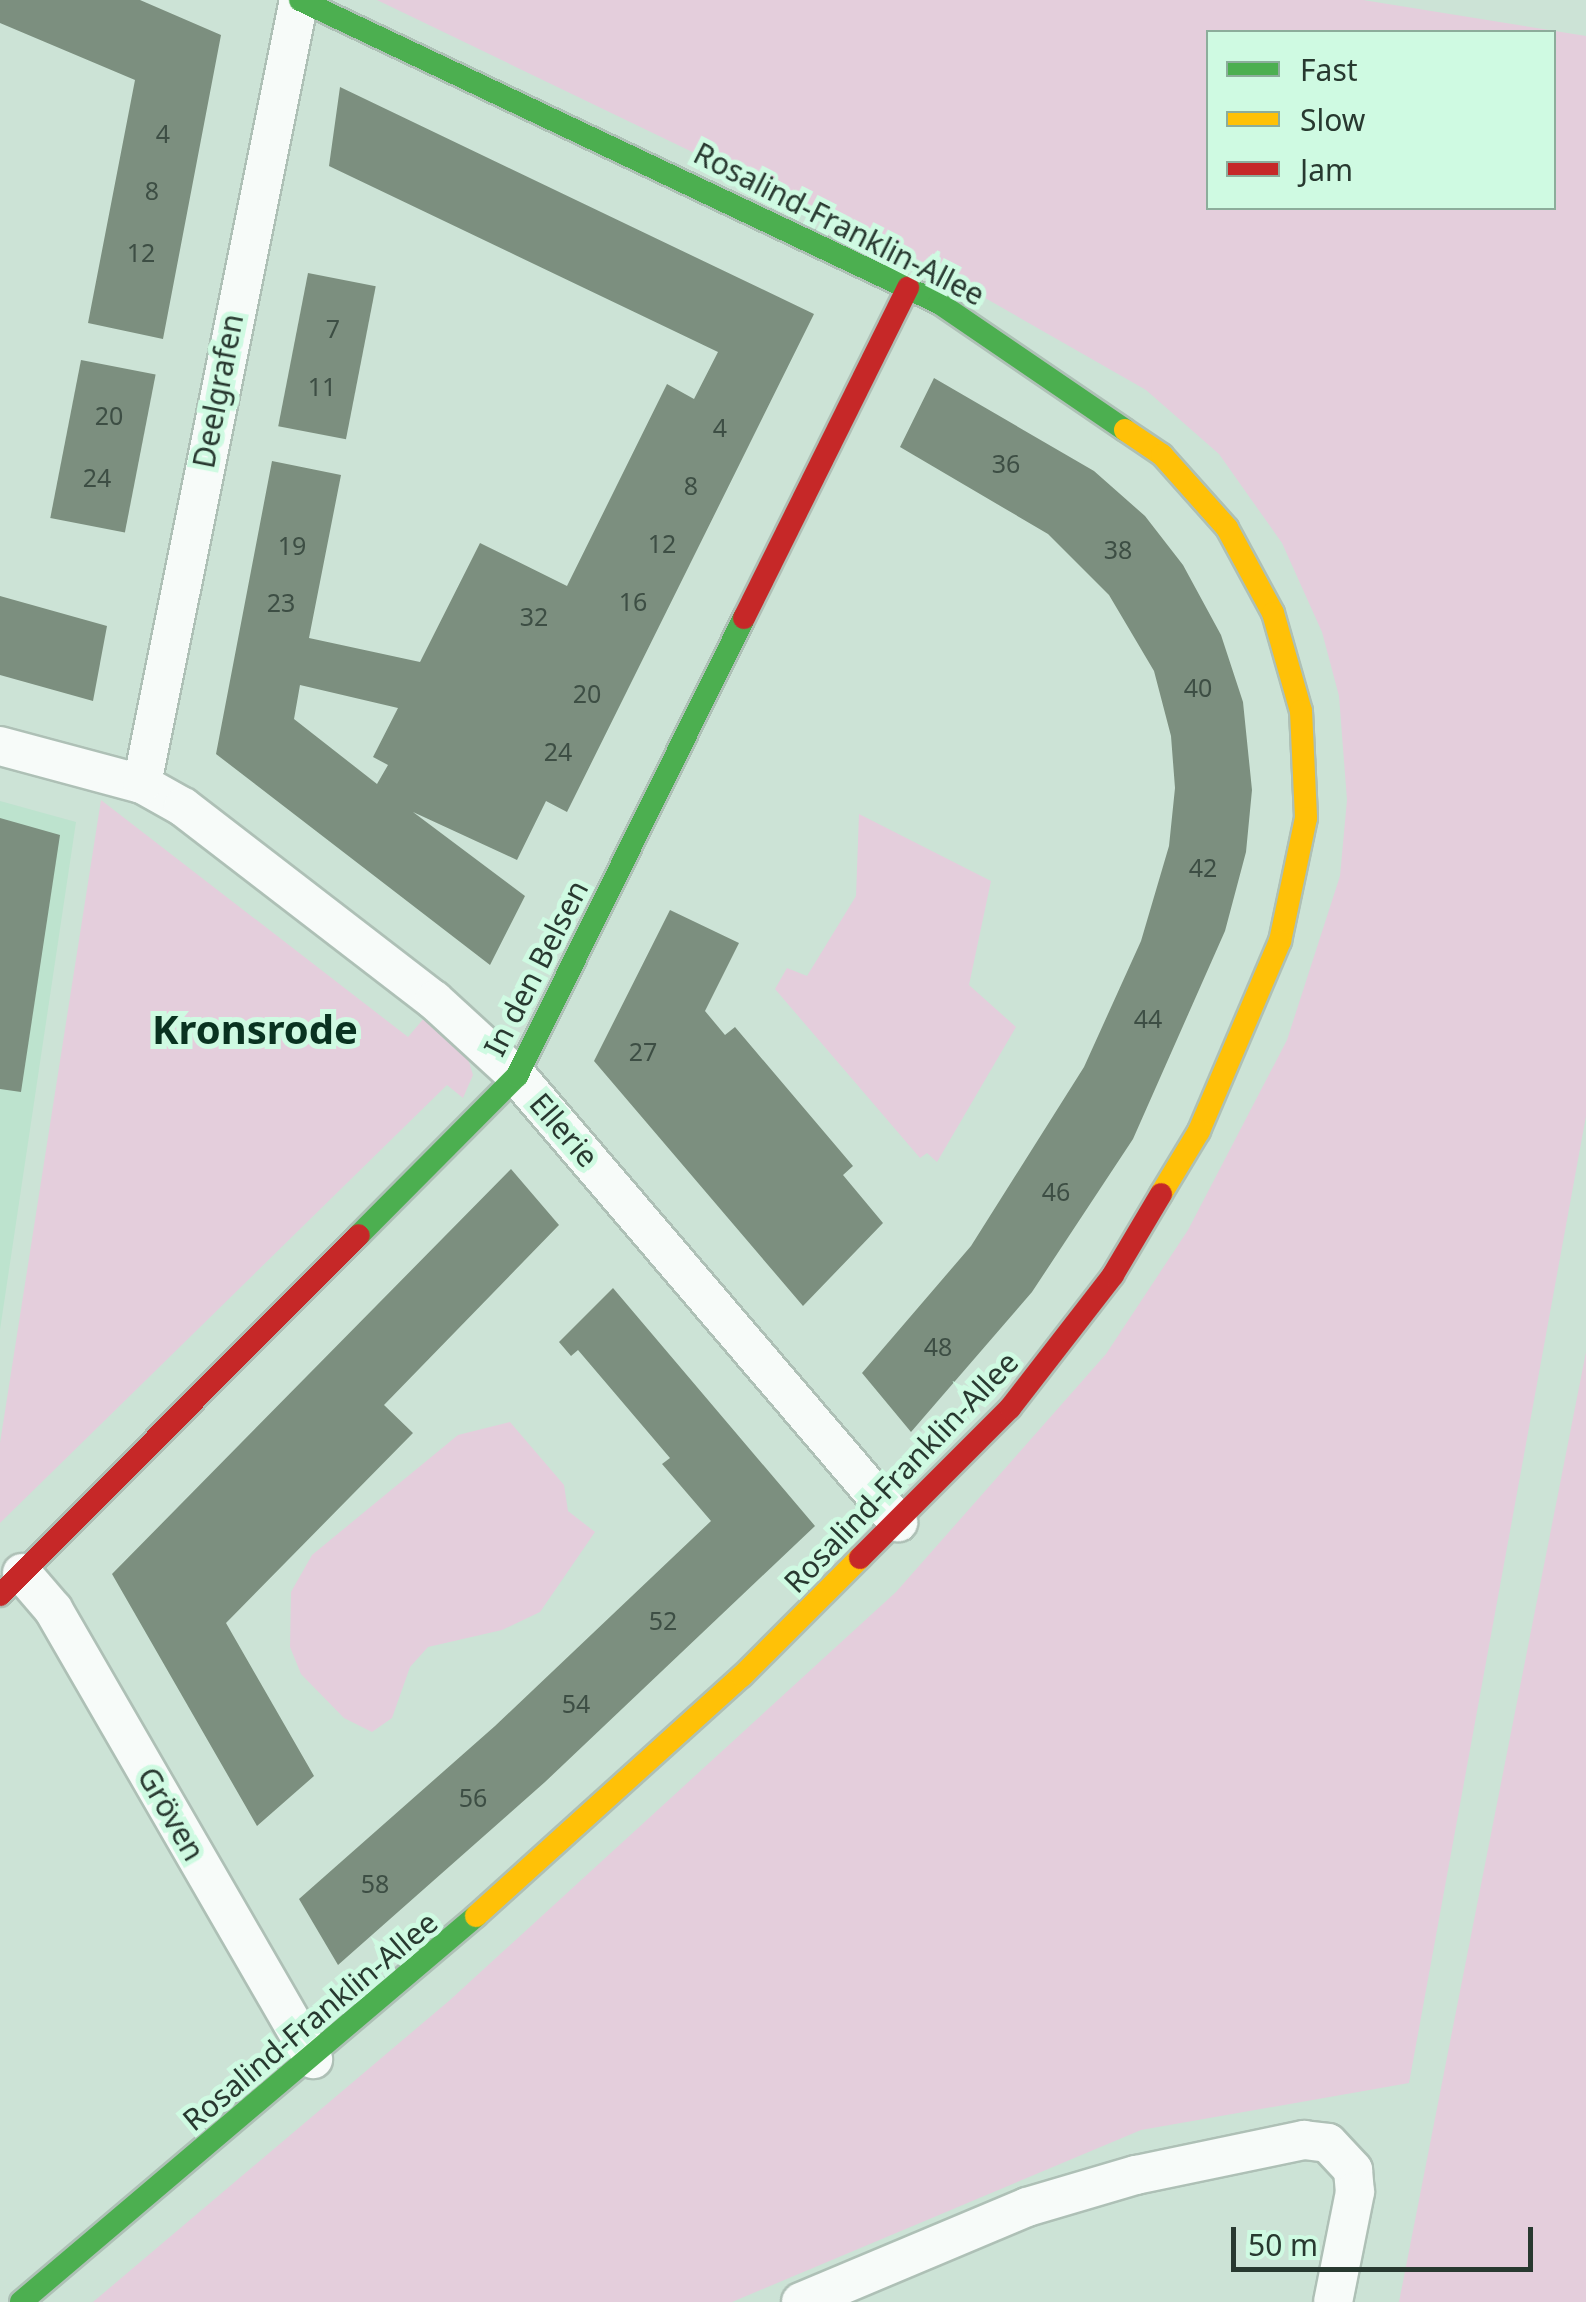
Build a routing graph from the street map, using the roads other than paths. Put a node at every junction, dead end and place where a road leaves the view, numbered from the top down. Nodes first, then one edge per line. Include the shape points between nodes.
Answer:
1 (300, 0) edge
2 (908, 286) junction
3 (0, 746) edge
4 (142, 784) junction
5 (517, 1076) junction
6 (898, 1522) junction
7 (11, 1584) edge
8 (313, 2059) junction
9 (21, 2302) edge
10 (801, 2302) edge
11 (1332, 2302) edge

1 - 2 street, Rosalind-Franklin-Allee
1 - 4 street, Deelgrafen
2 - 5 street, In den Belsen
2 - 6 street, Rosalind-Franklin-Allee via 1129,428 1195,486 1236,542 1273,614 1297,693 1307,764 1299,872 1280,941 1224,1080 1173,1180 1046,1365
3 - 4 street, Ellerie
4 - 5 street, Ellerie via 183,807 434,1000
5 - 6 street, Ellerie
5 - 7 street, In den Belsen
6 - 8 street, Rosalind-Franklin-Allee via 645,1766
7 - 8 street, Gröven via 54,1610
8 - 9 street, Rosalind-Franklin-Allee
10 - 11 street via 953,2234 1081,2190 1304,2140 1344,2153 1355,2192

